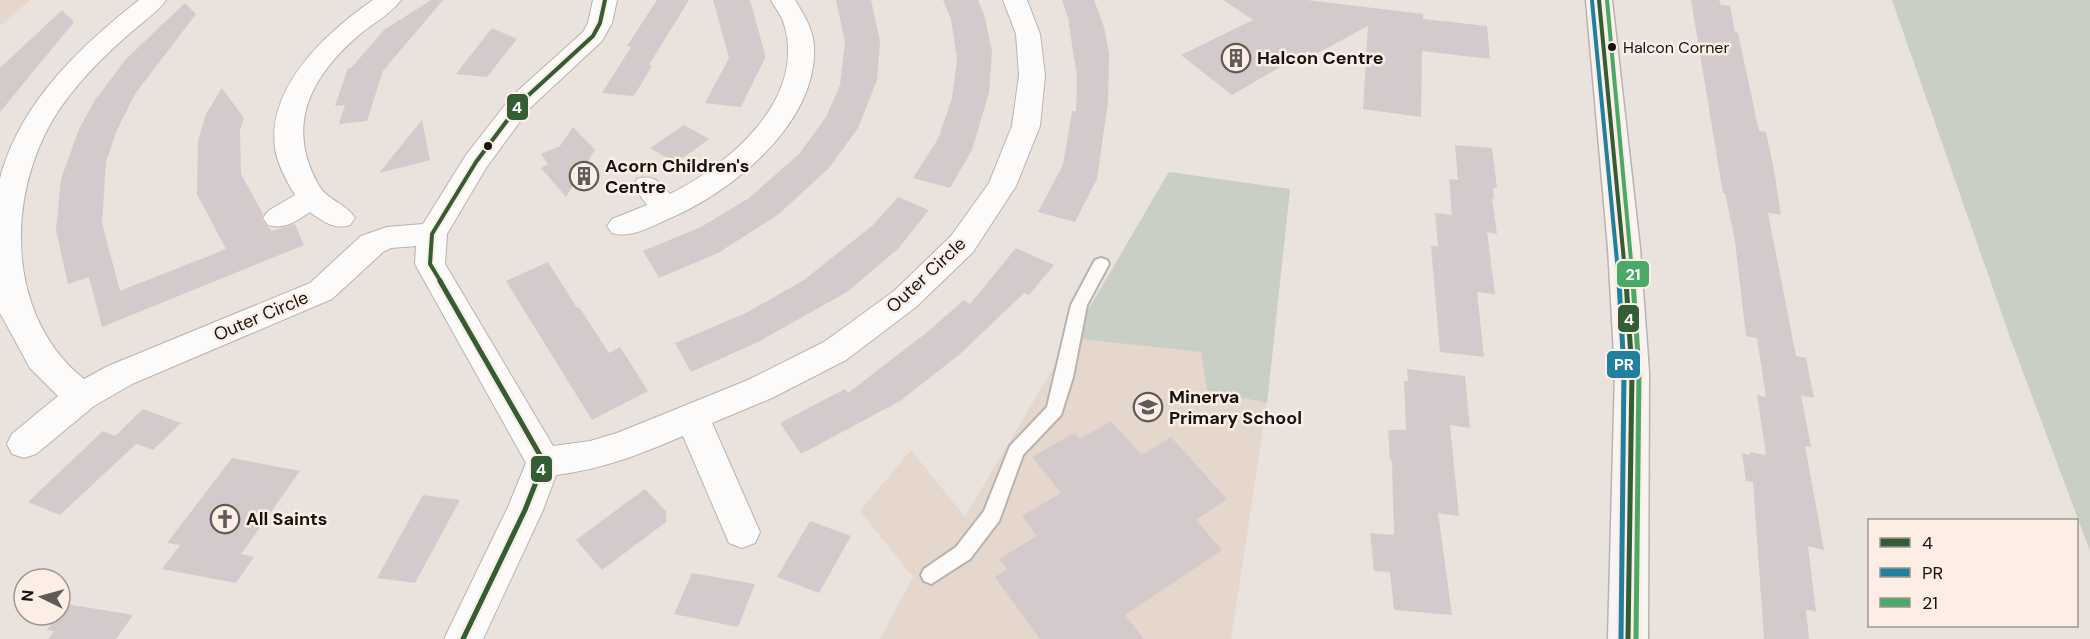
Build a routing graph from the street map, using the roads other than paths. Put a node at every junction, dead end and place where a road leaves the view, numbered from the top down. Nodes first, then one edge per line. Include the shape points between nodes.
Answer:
1 (154, 0) edge
2 (389, 0) edge
3 (605, 0) edge
4 (783, 0) edge
5 (1016, 0) edge
6 (1599, 0) edge
7 (647, 186) dead end
8 (312, 198) junction
9 (666, 209) junction
10 (278, 218) dead end
11 (622, 226) dead end
12 (356, 232) junction
13 (432, 234) junction
14 (1, 238) edge
15 (1101, 264) dead end
16 (82, 396) junction
17 (693, 418) junction
18 (24, 444) dead end
19 (544, 462) junction
20 (742, 532) dead end
21 (930, 575) dead end
22 (463, 639) edge
23 (1628, 639) edge

1 - 14 street via 91,54 34,126 13,179
2 - 8 street via 348,29 310,72 294,101 288,151
3 - 13 street via 593,36 521,102 476,162
4 - 9 street via 799,27 802,49 791,97 775,122 735,166
5 - 17 street, Outer Circle via 1028,34 1032,75 1026,126 1002,186 962,244 905,299 835,351
6 - 23 street via 1632,372
7 - 9 street
8 - 10 street
8 - 12 street
9 - 11 street
12 - 13 street, Outer Circle via 387,238
12 - 16 street, Outer Circle via 321,291 120,375
13 - 19 street via 430,264
14 - 16 street via 5,286 33,349 55,375
15 - 21 lane via 1079,305 1055,410 1016,451 992,514 963,552
16 - 18 street, Outer Circle
17 - 19 street, Outer Circle via 590,456
17 - 20 street
19 - 22 street

